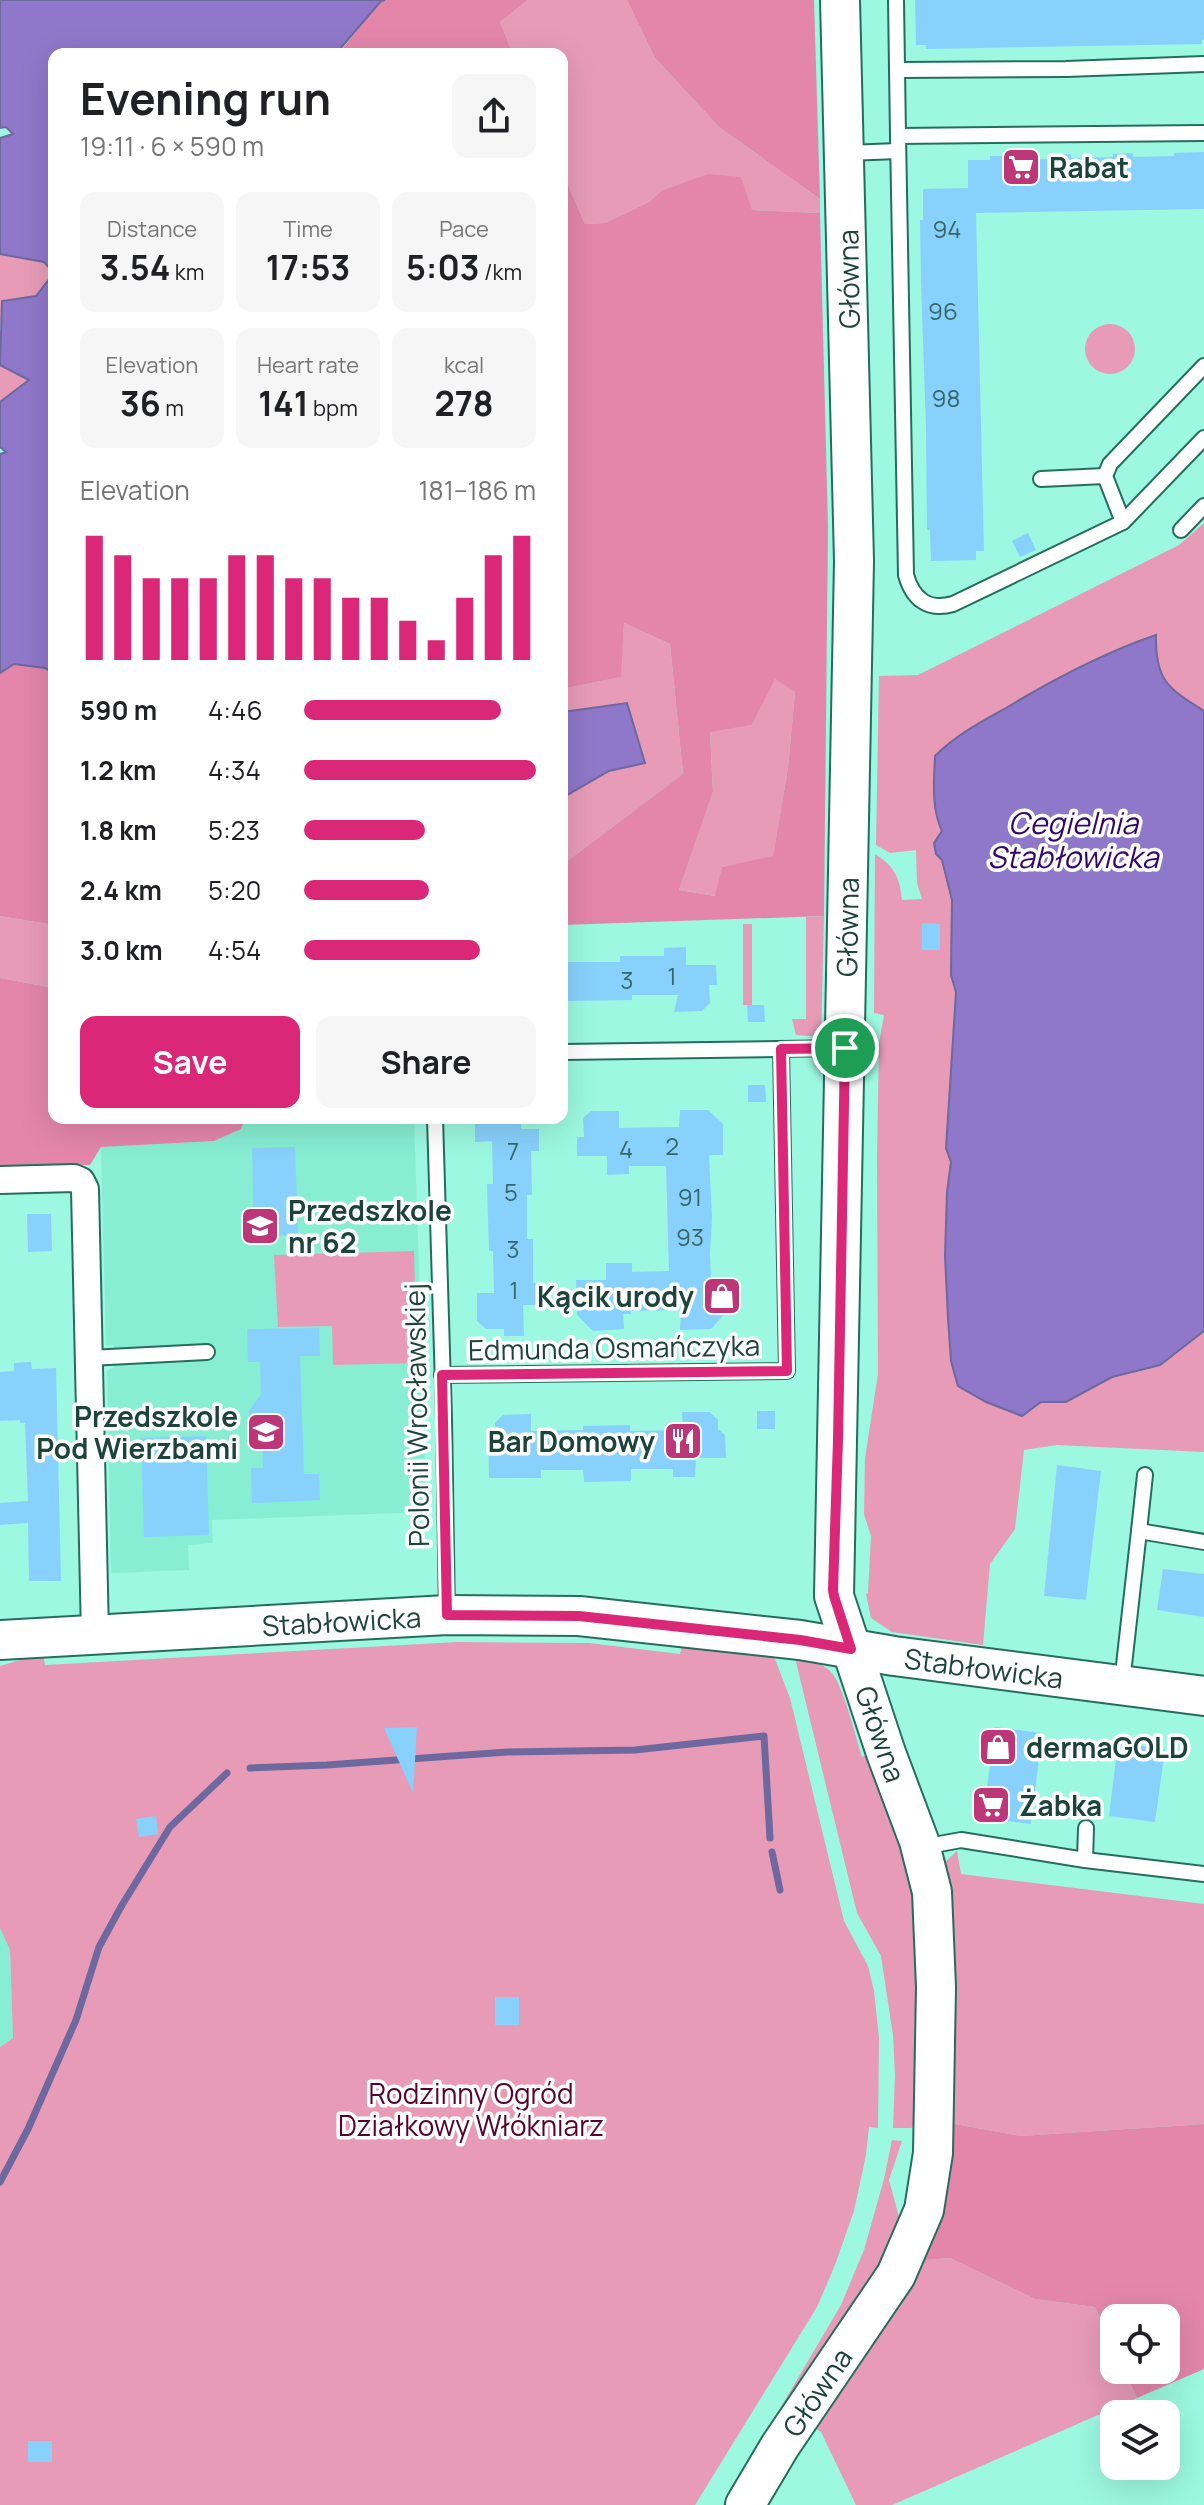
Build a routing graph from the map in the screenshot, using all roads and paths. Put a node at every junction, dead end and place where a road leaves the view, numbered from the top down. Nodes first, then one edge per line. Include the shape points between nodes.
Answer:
1 (840, 0) edge
2 (896, 0) edge
3 (1204, 64) edge
4 (897, 70) junction
5 (1204, 133) edge
6 (898, 144) junction
7 (844, 153) junction
8 (1204, 366) edge
9 (1204, 438) edge
10 (1105, 476) junction
11 (1041, 479) dead end
12 (1204, 506) edge
13 (1123, 522) junction
14 (1181, 530) dead end
15 (845, 1048) junction
16 (781, 1049) junction
17 (568, 1052) edge
18 (435, 1124) edge
19 (0, 1180) edge
20 (207, 1352) dead end
21 (89, 1358) junction
22 (442, 1375) junction
23 (1145, 1475) dead end
24 (1139, 1531) junction
25 (1204, 1542) edge
26 (447, 1615) junction
27 (95, 1634) junction
28 (0, 1640) edge
29 (851, 1649) junction
30 (1124, 1665) dead end
31 (1204, 1696) edge
32 (1086, 1828) dead end
33 (921, 1848) junction
34 (1085, 1860) junction
35 (1204, 1874) edge
36 (745, 2505) edge

1 - 7 street, Główna
2 - 4 lane
3 - 4 lane
4 - 6 lane
5 - 6 lane
6 - 7 lane
6 - 13 lane via 910,587 928,606 953,604
7 - 15 street, Główna via 854,561
8 - 10 lane via 1110,464
9 - 13 lane
10 - 11 lane
10 - 13 lane
12 - 14 lane
15 - 16 lane
15 - 29 street, Główna via 833,1590
16 - 17 lane
16 - 22 lane, Edmunda Osmańczyka via 787,1371
18 - 22 lane, Polonii Wrocławskiej
19 - 21 street via 74,1178 85,1189
20 - 21 lane
21 - 27 street
22 - 26 lane, Polonii Wrocławskiej
23 - 24 lane
24 - 25 lane
24 - 30 lane
26 - 27 street, Stabłowicka
26 - 29 street, Stabłowicka via 579,1616
27 - 28 street, Stabłowicka
29 - 31 street, Stabłowicka
29 - 33 street, Główna
32 - 34 lane
33 - 34 lane via 961,1840
33 - 36 street, Główna via 936,1936 933,2153 924,2210 896,2275
34 - 35 lane

